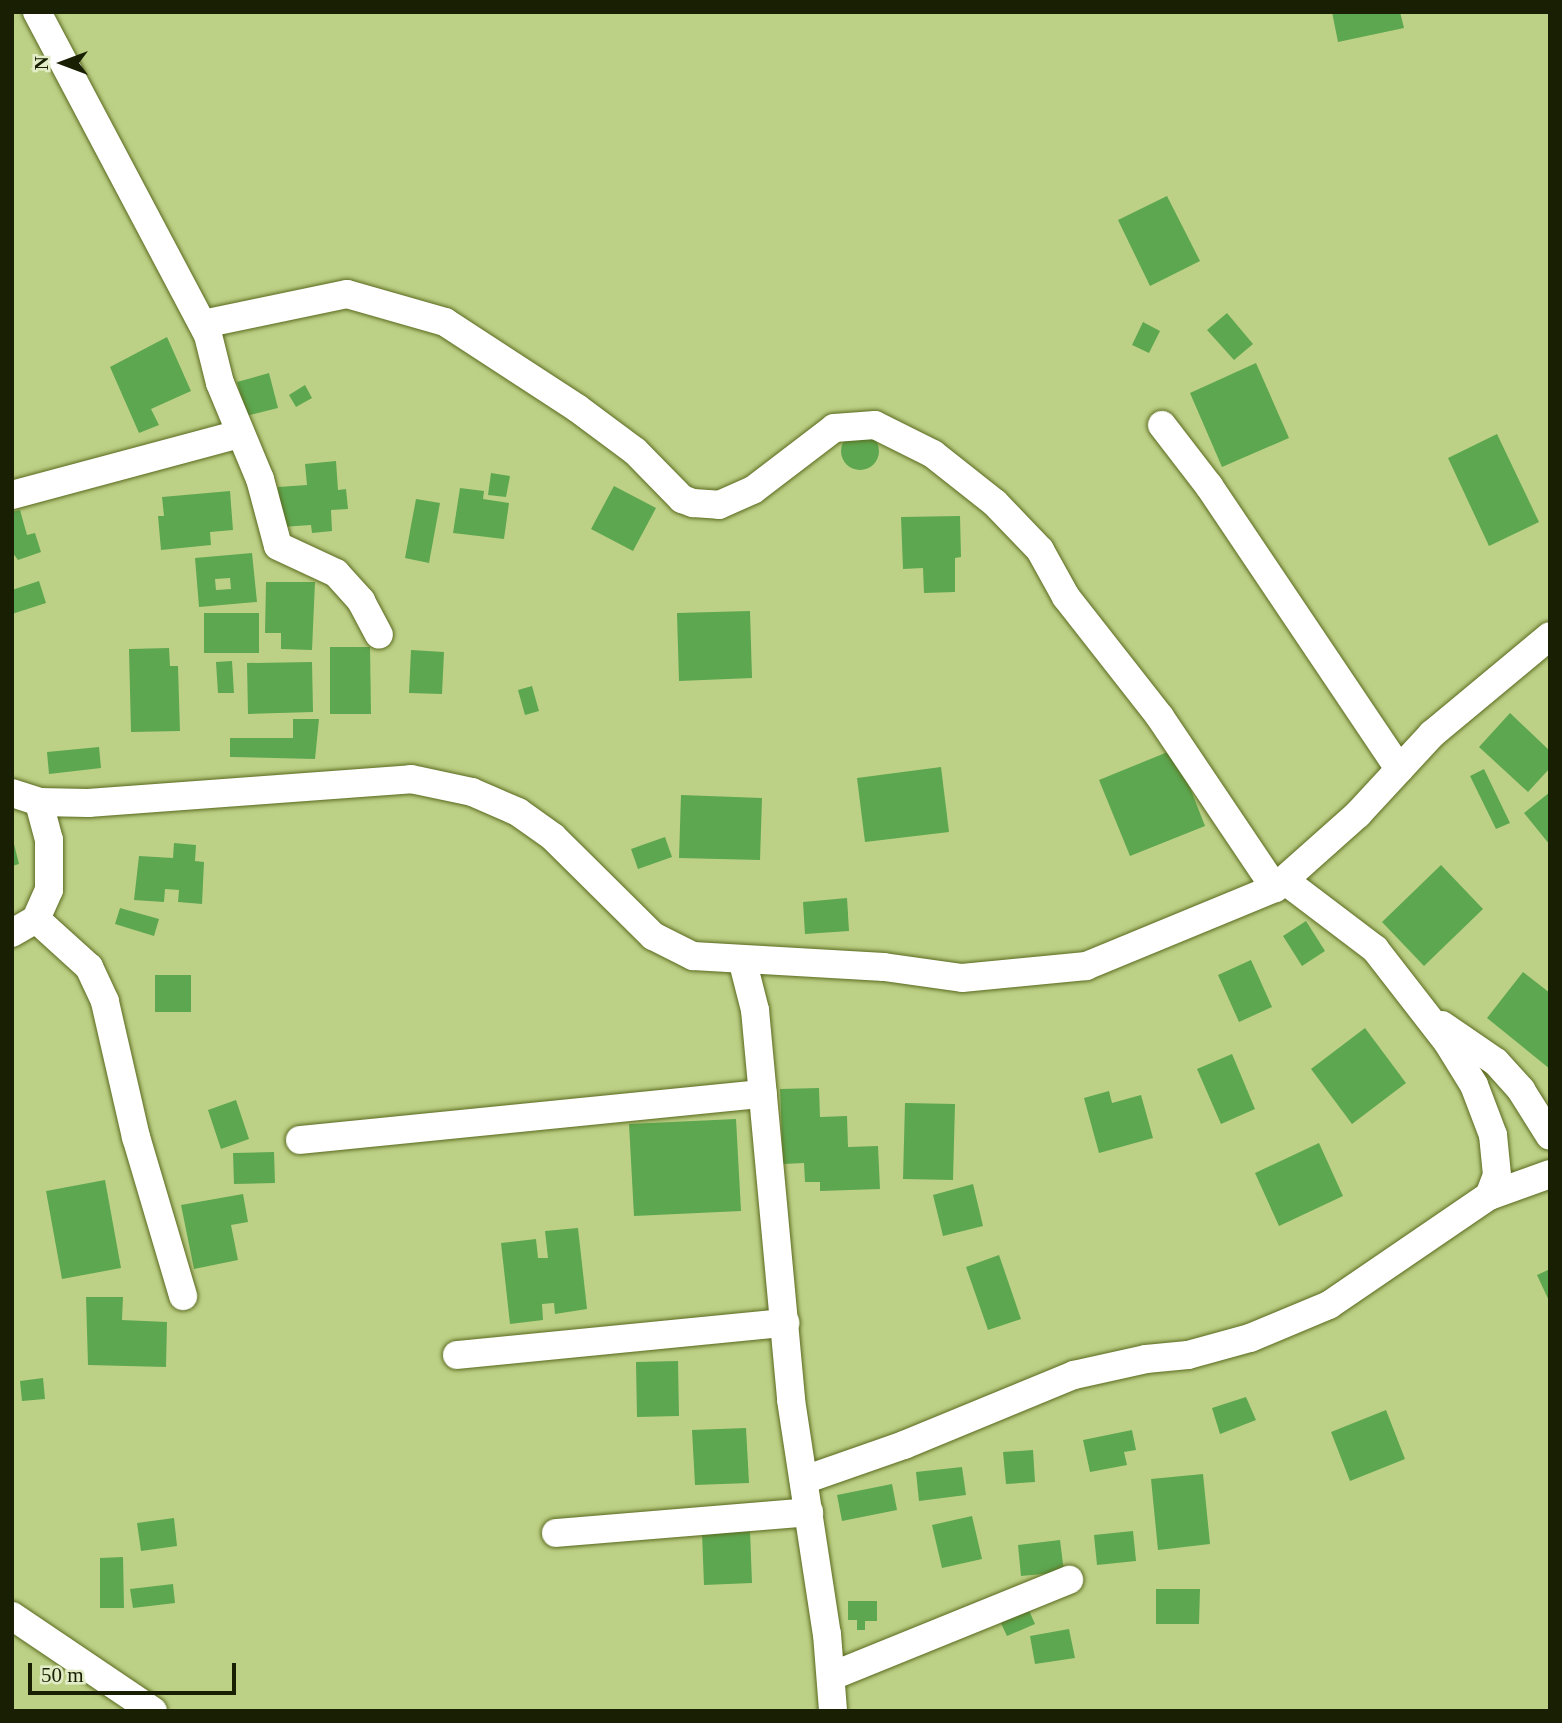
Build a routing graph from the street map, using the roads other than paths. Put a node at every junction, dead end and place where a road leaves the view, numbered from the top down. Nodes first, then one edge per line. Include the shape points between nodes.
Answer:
1 (37, 12) edge
2 (203, 324) junction
3 (1162, 425) dead end
4 (239, 434) junction
5 (12, 495) edge
6 (379, 635) dead end
7 (1550, 636) edge
8 (1399, 769) junction
9 (12, 793) edge
10 (39, 802) junction
11 (1279, 884) junction
12 (24, 926) edge
13 (742, 959) junction
14 (1427, 1016) junction
15 (763, 1094) junction
16 (1550, 1136) edge
17 (300, 1140) dead end
18 (1550, 1174) edge
19 (1489, 1196) junction
20 (183, 1296) dead end
21 (785, 1323) junction
22 (457, 1355) dead end
23 (804, 1480) junction
24 (808, 1513) junction
25 (556, 1533) dead end
26 (1069, 1580) dead end
27 (12, 1616) edge
28 (832, 1675) junction
29 (153, 1711) edge
30 (833, 1711) edge

1 - 2 street
2 - 4 street
2 - 11 street via 347,294 445,322 577,408 635,451 682,499 693,503 719,505 753,490 834,428 875,425 933,454 1003,511 1040,550 1066,597 1160,717
3 - 8 street via 1209,486
4 - 5 street
4 - 6 street via 260,479 278,545 336,573 361,601
7 - 8 street via 1432,734
8 - 11 street via 1358,814
9 - 10 street
10 - 12 street via 49,840 48,890
10 - 13 street via 88,803 411,779 472,792 518,812 553,837 653,936 693,956
11 - 13 street via 1086,966 961,978 884,967
11 - 14 street via 1376,949
12 - 20 street via 89,967 105,1002 146,1174
13 - 15 street via 755,1010
14 - 16 street via 1496,1062 1521,1090
14 - 19 street via 1474,1085 1493,1135 1497,1175
15 - 17 street
15 - 21 street
18 - 19 street
19 - 23 street via 1329,1305 1250,1338 1188,1355 1074,1375 904,1445
21 - 22 street
21 - 23 street
23 - 24 street
24 - 25 street
24 - 28 street
26 - 28 street
27 - 29 street
28 - 30 street

